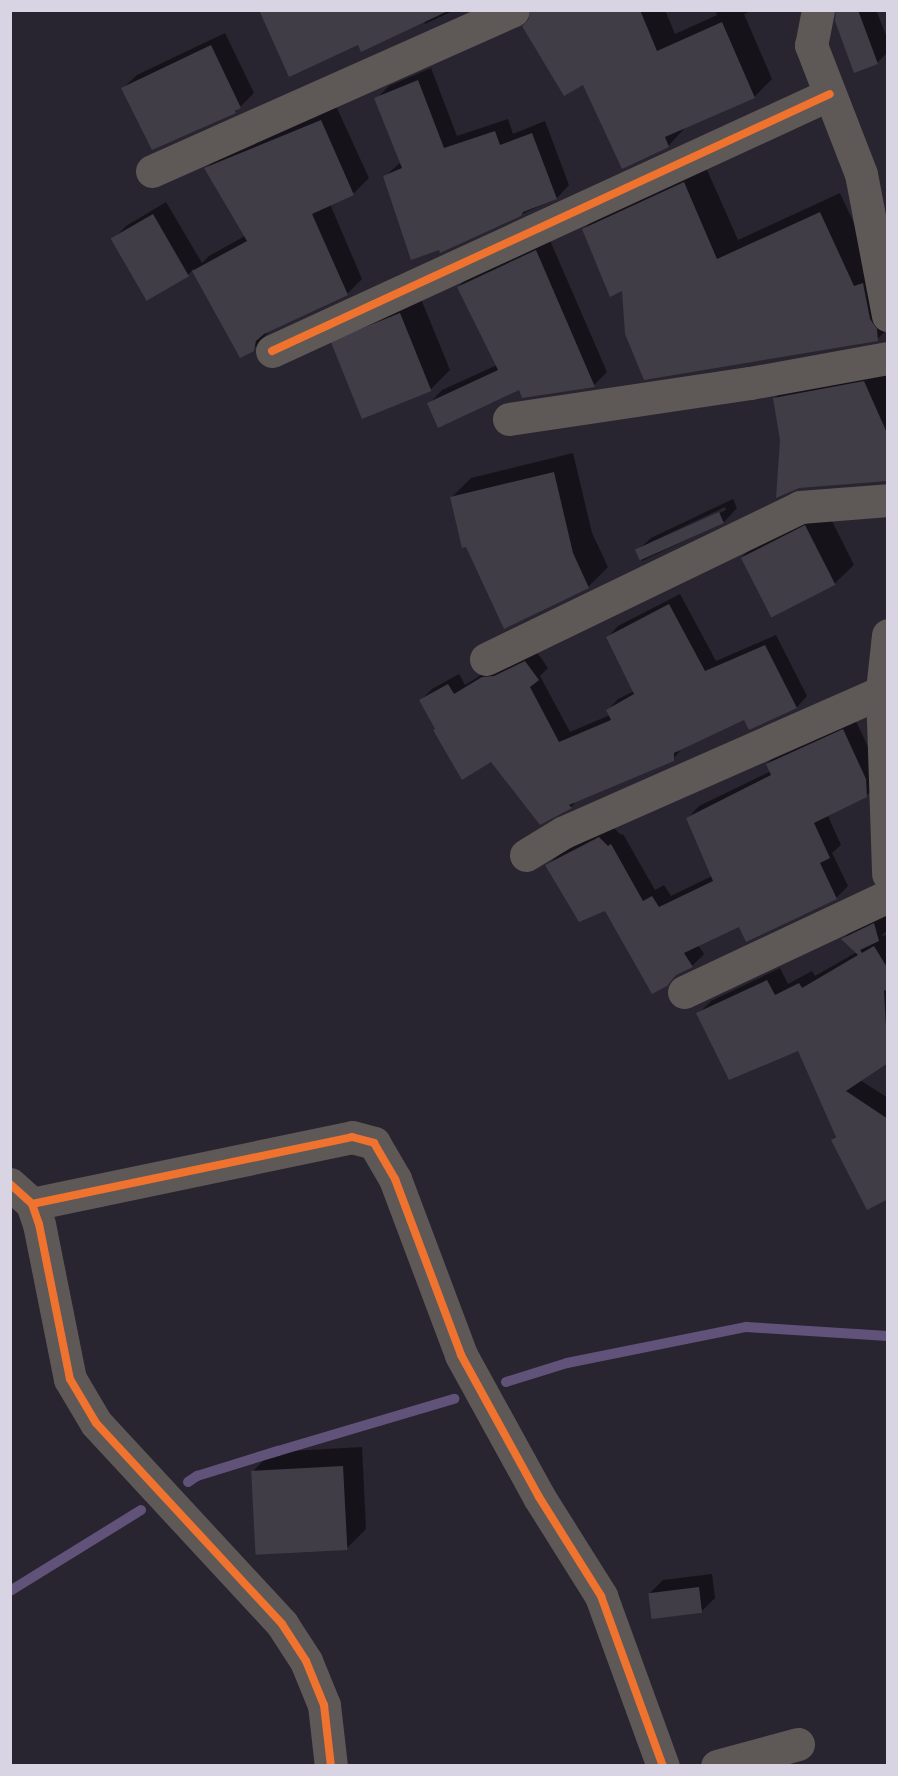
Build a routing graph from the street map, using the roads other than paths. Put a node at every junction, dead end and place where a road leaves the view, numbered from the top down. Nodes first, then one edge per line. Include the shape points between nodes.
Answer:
1 (513, 10) edge
2 (818, 10) edge
3 (830, 94) junction
4 (152, 171) dead end
5 (888, 315) edge
6 (272, 351) dead end
7 (888, 358) edge
8 (509, 419) dead end
9 (888, 500) edge
10 (888, 635) edge
11 (486, 659) dead end
12 (885, 690) edge
13 (526, 855) dead end
14 (888, 874) edge
15 (888, 896) edge
16 (684, 992) dead end
17 (21, 1194) edge
18 (798, 1744) dead end
19 (331, 1766) edge
20 (663, 1766) edge
21 (717, 1766) edge

1 - 4 street
2 - 3 street via 811,45
3 - 5 street via 861,174
3 - 6 street
7 - 8 street
9 - 11 street via 800,507
10 - 12 street
12 - 13 street via 564,832
12 - 14 street
15 - 16 street
17 - 19 street via 39,1224 70,1379 96,1423 282,1624 306,1661 324,1705
17 - 20 street via 352,1137 374,1143 395,1179 461,1355 539,1497 601,1596
18 - 21 street

